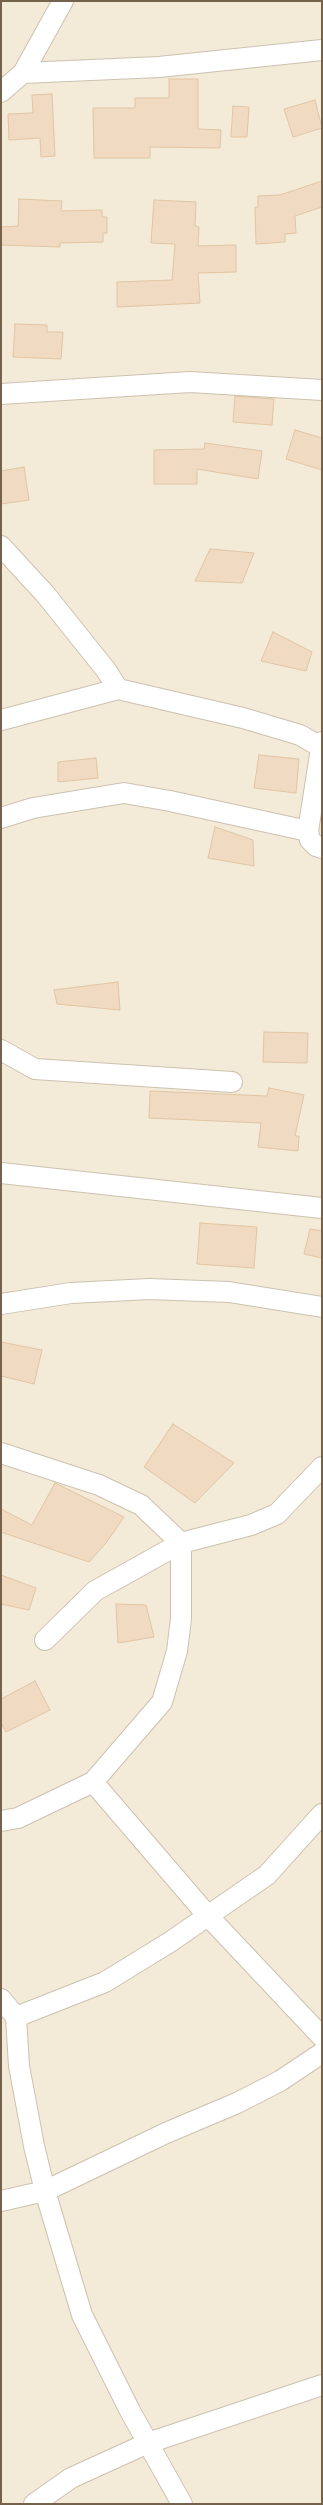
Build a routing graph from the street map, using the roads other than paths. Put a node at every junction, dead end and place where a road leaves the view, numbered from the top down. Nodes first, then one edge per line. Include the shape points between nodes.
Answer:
1 (63, 1) edge
2 (322, 50) edge
3 (23, 73) junction
4 (1, 92) edge
5 (322, 390) edge
6 (1, 394) edge
7 (1, 546) edge
8 (118, 689) junction
9 (1, 720) edge
10 (322, 745) edge
11 (1, 818) edge
12 (308, 831) junction
13 (322, 848) edge
14 (1, 1050) edge
15 (232, 1082) dead end
16 (1, 1172) edge
17 (322, 1208) edge
18 (1, 1304) edge
19 (322, 1307) edge
20 (1, 1453) edge
21 (322, 1467) edge
22 (181, 1543) junction
23 (45, 1640) dead end
24 (93, 1782) junction
25 (322, 1814) edge
26 (1, 1820) edge
27 (208, 1916) junction
28 (1, 1999) edge
29 (16, 2017) junction
30 (322, 2037) edge
31 (322, 2053) edge
32 (45, 2191) junction
33 (1, 2201) edge
34 (322, 2385) edge
35 (148, 2443) junction
36 (34, 2504) edge
37 (182, 2504) edge

1 - 3 street
2 - 3 street via 160,67
3 - 4 street
5 - 6 street via 190,382
7 - 8 street via 46,595 106,670
8 - 9 street
8 - 10 street via 243,718 300,735
10 - 12 street
11 - 12 street via 33,808 124,793
12 - 13 street via 310,840
14 - 15 street via 35,1069
16 - 17 street
18 - 19 street via 71,1293 149,1289 229,1292
20 - 22 street via 100,1485 140,1505
21 - 22 street via 278,1514 251,1525
22 - 23 street via 95,1591
22 - 24 street via 181,1619 178,1645 162,1702
24 - 26 street via 18,1818
24 - 27 street
25 - 27 street via 267,1875
27 - 29 street via 105,1982
27 - 30 street
28 - 29 street
29 - 32 street via 20,2066
31 - 32 street via 280,2081
32 - 33 street
32 - 35 street via 82,2315
34 - 35 street
35 - 36 street via 71,2478
35 - 37 street

